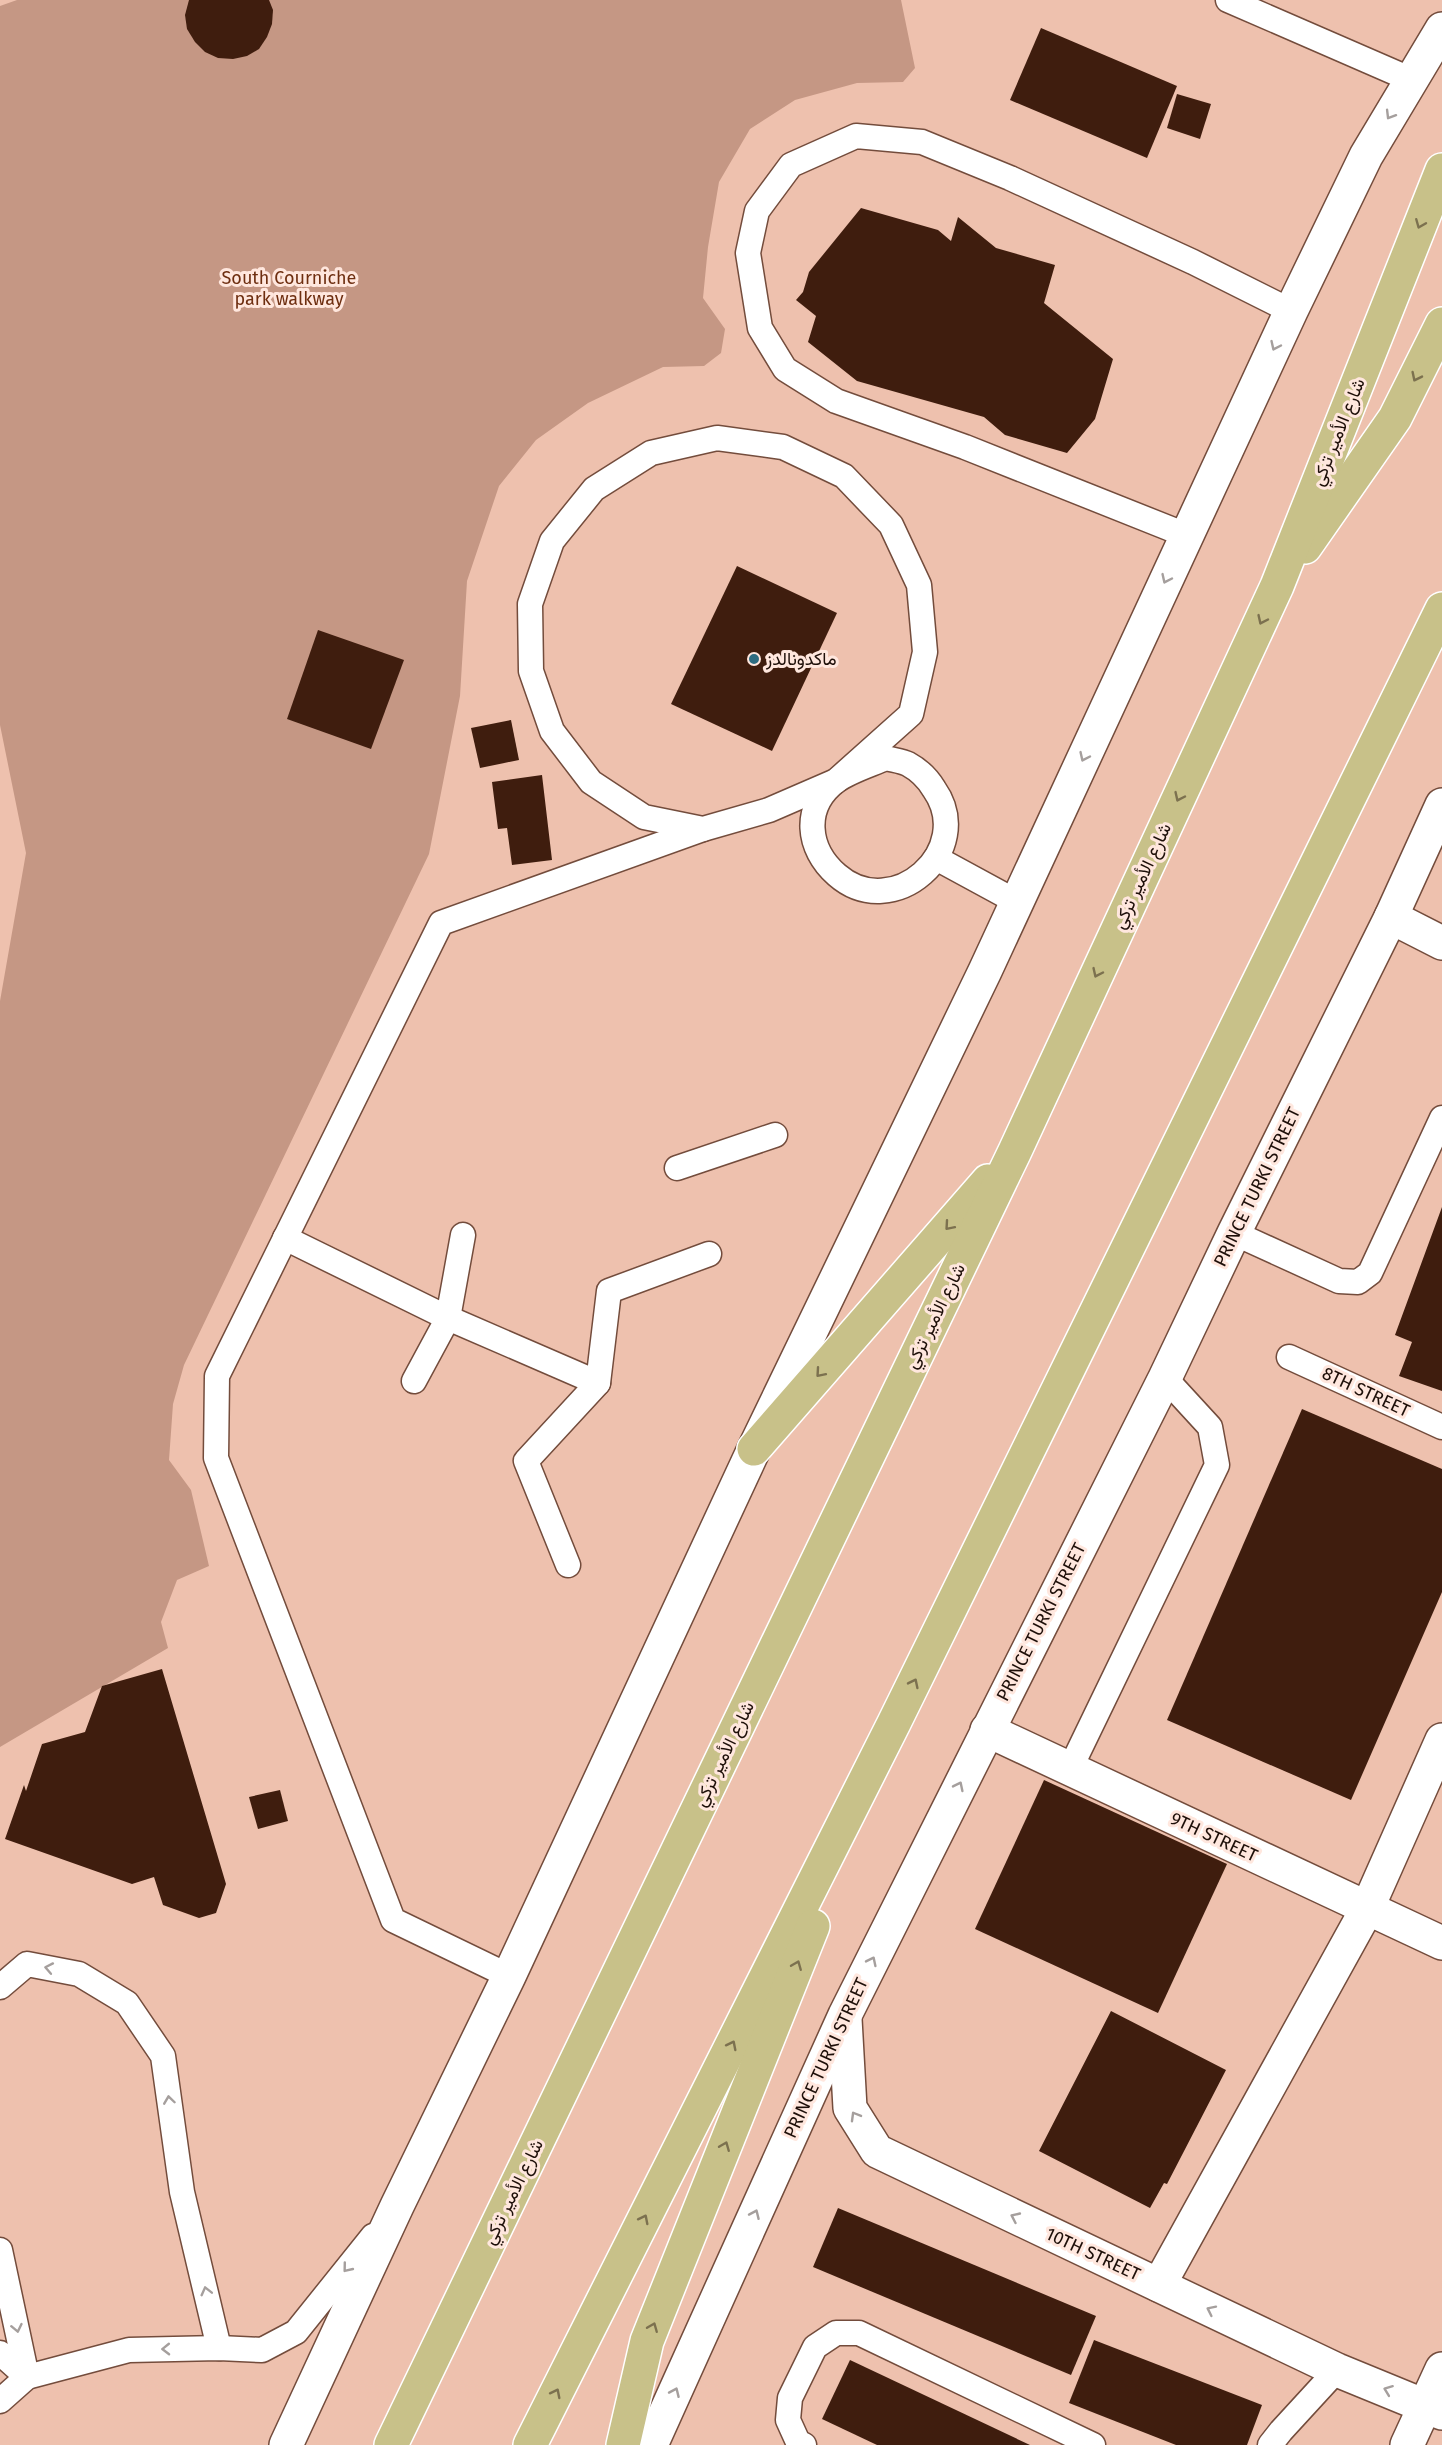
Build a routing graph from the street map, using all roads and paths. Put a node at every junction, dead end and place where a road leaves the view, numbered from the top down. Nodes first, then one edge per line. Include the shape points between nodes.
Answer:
1 (1228, 0) edge
2 (1442, 29) edge
3 (1412, 80) junction
4 (1442, 170) edge
5 (1291, 311) junction
6 (1442, 324) edge
7 (1186, 536) junction
8 (1277, 586) junction
9 (1442, 609) edge
10 (836, 781) junction
11 (1442, 805) edge
12 (704, 829) junction
13 (936, 858) junction
14 (1017, 902) junction
15 (1391, 917) junction
16 (1442, 943) edge
17 (1442, 1118) edge
18 (775, 1135) dead end
19 (1015, 1151) junction
20 (677, 1168) dead end
21 (1233, 1233) junction
22 (463, 1235) dead end
23 (285, 1238) junction
24 (710, 1254) dead end
25 (448, 1318) junction
26 (1289, 1357) dead end
27 (1165, 1378) junction
28 (414, 1381) dead end
29 (598, 1383) junction
30 (1442, 1427) edge
31 (754, 1449) junction
32 (568, 1565) dead end
33 (894, 1723) junction
34 (987, 1730) junction
35 (1442, 1740) edge
36 (1070, 1769) junction
37 (1367, 1909) junction
38 (1442, 1943) edge
39 (508, 1976) junction
40 (0, 1987) edge
41 (844, 2015) junction
42 (397, 2206) junction
43 (0, 2250) edge
44 (1159, 2285) junction
45 (219, 2348) junction
46 (0, 2353) edge
47 (1442, 2369) edge
48 (1337, 2370) junction
49 (27, 2378) junction
50 (0, 2401) edge
51 (1434, 2409) edge
52 (286, 2445) edge
53 (391, 2445) edge
54 (530, 2445) edge
55 (623, 2445) edge
56 (651, 2445) edge
57 (804, 2445) edge
58 (1094, 2445) edge
59 (1270, 2445) edge
60 (1407, 2445) edge

1 - 3 lane
2 - 3 street
3 -> 5 street via 1366,156
4 -> 8 main road, شارع الأمير تركي
5 -> 7 street
5 - 7 lane via 1010,177 922,142 856,136 791,165 757,211 748,253 760,328 785,369 836,401 965,447
6 -> 8 main road via 1395,418
7 -> 14 street
8 -> 19 main road, شارع الأمير تركي
33 -> 9 main road
10 - 12 lane via 769,810
10 - 12 lane via 911,714 925,652 919,585 891,525 843,476 783,447 717,438 651,453 594,489 552,541 530,604 531,671 552,731 591,782 644,817
10 - 13 lane via 886,758 908,764 926,777 939,796 946,817 944,839
10 - 13 lane via 815,804 812,826 816,848 827,867 843,880 862,889 884,891 923,875
11 - 15 street, PRINCE TURKI STREET
12 - 23 lane via 441,923
13 - 14 lane
14 - 31 street
15 - 16 street
15 - 21 street, PRINCE TURKI STREET
17 - 21 lane via 1370,1273 1358,1282 1339,1281
18 - 20 lane
19 -> 31 main road
19 - 53 main road, شارع الأمير تركي
21 - 27 street, PRINCE TURKI STREET
22 - 25 lane
23 - 25 lane
23 - 39 lane via 217,1376 216,1458 393,1920
24 - 29 lane via 609,1291
25 - 28 lane
25 - 29 lane
26 - 30 lane, 8TH STREET
27 - 34 street, PRINCE TURKI STREET
27 - 36 lane via 1210,1427 1217,1465
29 - 32 lane via 526,1461
31 - 39 street
54 -> 33 main road
55 -> 33 main road via 647,2341
34 - 36 street, 9TH STREET
41 -> 34 street, PRINCE TURKI STREET
35 - 37 street
36 - 37 street, 9TH STREET
37 - 38 street, 9TH STREET
37 - 44 street
39 - 42 street
45 -> 40 lane via 182,2192 163,2055 127,2003 79,1974 27,1964
44 -> 41 street, 10TH STREET via 877,2151 850,2108
56 -> 41 street, PRINCE TURKI STREET
42 -> 45 lane via 296,2332 262,2350
42 - 52 street
43 -> 49 lane
48 -> 44 street, 10TH STREET
45 -> 49 lane via 129,2350
46 - 49 lane
47 - 51 street
51 -> 48 street, 10TH STREET
48 - 59 lane
49 - 50 lane
51 - 60 street
57 - 58 lane via 798,2442 788,2420 790,2398 815,2347 836,2333 859,2333

